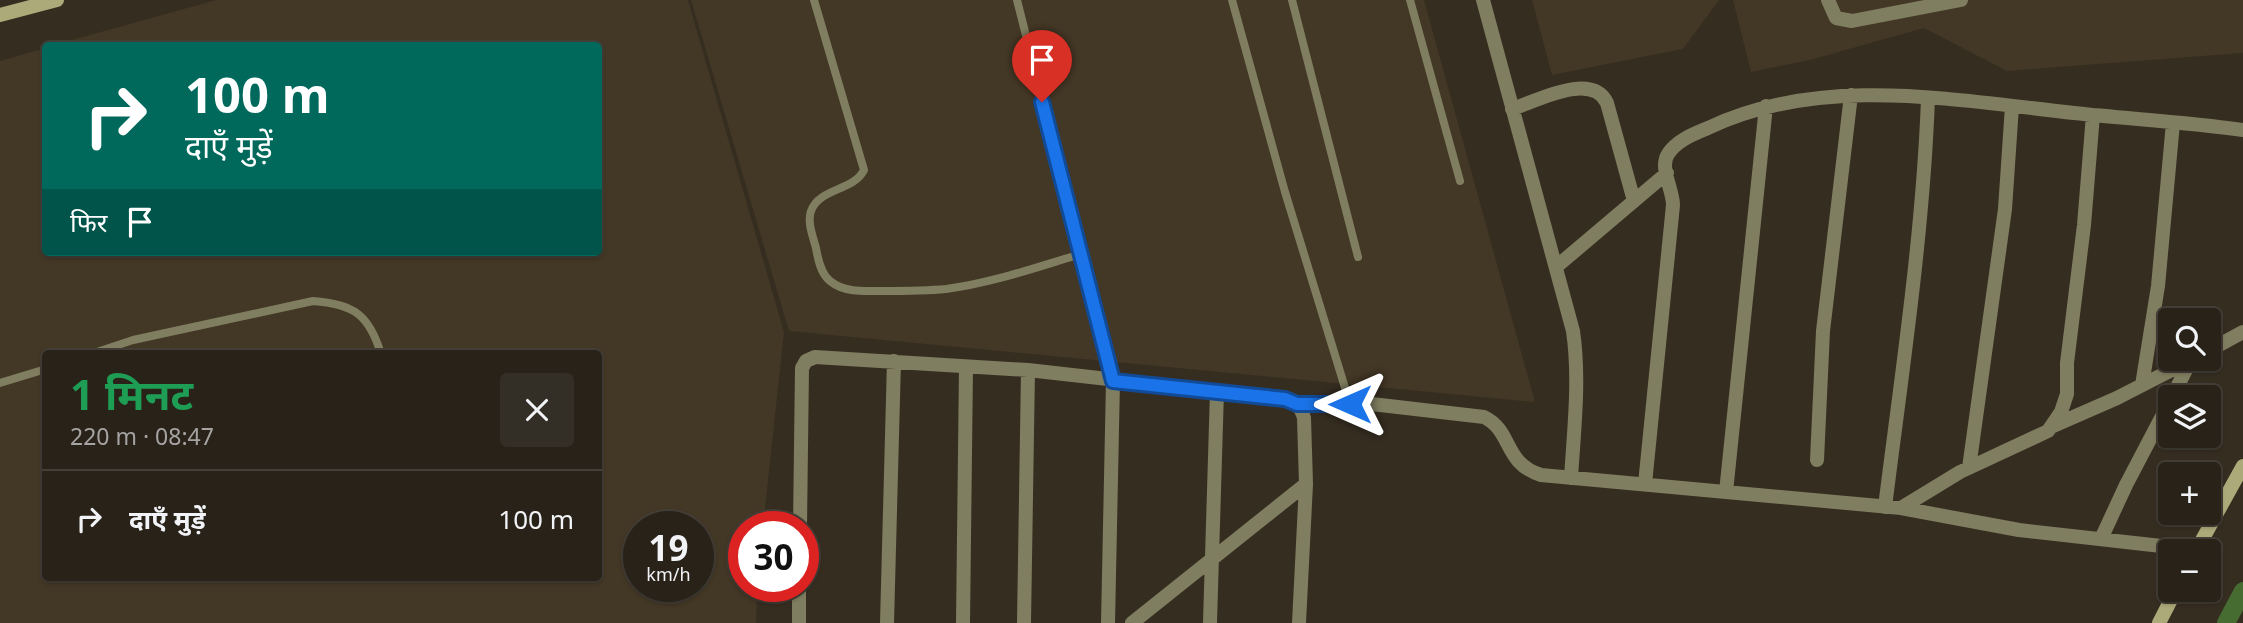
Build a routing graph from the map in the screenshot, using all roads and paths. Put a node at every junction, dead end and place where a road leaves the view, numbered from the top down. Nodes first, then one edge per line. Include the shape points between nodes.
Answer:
1 (57, 0) edge
2 (814, 0) edge
3 (1017, 0) edge
4 (1232, 0) edge
5 (1292, 0) edge
6 (1410, 0) edge
7 (1483, 0) edge
8 (1828, 0) edge
9 (1958, 0) edge
10 (0, 15) edge
11 (1851, 95) junction
12 (1928, 98) junction
13 (1766, 106) junction
14 (2012, 106) junction
15 (1512, 109) junction
16 (2093, 115) junction
17 (2173, 123) junction
18 (2243, 130) edge
19 (1667, 173) junction
20 (1460, 181) dead end
21 (1634, 201) junction
22 (1081, 254) junction
23 (1359, 257) dead end
24 (1556, 267) junction
25 (2243, 332) edge
26 (2221, 344) edge
27 (103, 350) edge
28 (380, 350) edge
29 (894, 361) junction
30 (966, 367) junction
31 (42, 370) edge
32 (1028, 370) junction
33 (2169, 371) edge
34 (1113, 381) junction
35 (0, 383) edge
36 (2142, 385) junction
37 (1217, 391) junction
38 (1297, 404) junction
39 (1350, 404) junction
40 (2158, 424) edge
41 (2053, 426) junction
42 (1816, 460) dead end
43 (2243, 466) edge
44 (1969, 468) junction
45 (1571, 478) junction
46 (1306, 484) junction
47 (1645, 484) junction
48 (1726, 492) junction
49 (1885, 507) junction
50 (1901, 508) junction
51 (800, 511) edge
52 (2101, 539) junction
53 (2203, 539) edge
54 (2158, 546) edge
55 (1211, 558) junction
56 (799, 602) edge
57 (2170, 602) edge
58 (799, 623) edge
59 (887, 623) edge
60 (963, 623) edge
61 (1024, 623) edge
62 (1108, 623) edge
63 (1132, 623) edge
64 (1210, 623) edge
65 (1299, 623) edge
66 (2159, 623) edge

1 - 10 main road
2 - 22 lane via 864,170 811,209 818,259 828,280 854,291 947,289
3 - 22 lane
4 - 39 lane
5 - 23 lane
6 - 20 lane
7 - 15 street
8 - 9 street via 1836,18 1852,21
11 - 12 street
11 - 13 street
11 - 42 street via 1823,331
12 - 14 street
12 - 49 street via 1911,306
13 - 19 street via 1683,139 1665,160
13 - 48 street
14 - 16 street
14 - 44 street via 2005,209
15 - 21 street via 1582,88 1599,92 1607,103
15 - 24 street
16 - 17 street
16 - 41 street via 2067,394
17 - 18 street
17 - 36 street via 2158,286
19 - 21 street
19 - 47 street via 1673,205
21 - 24 street
22 - 34 lane
24 - 45 street via 1576,353
25 - 26 street
27 - 28 lane via 313,300 339,304 360,316 373,329
29 - 30 street
29 - 51 street via 825,356 806,361 802,368
29 - 59 street
30 - 32 street
30 - 60 street
31 - 35 lane
32 - 34 street
32 - 61 street
33 - 36 street
34 - 37 street
34 - 62 street
36 - 41 street
37 - 38 street
37 - 55 street
38 - 39 street
38 - 46 street via 1304,418
39 - 45 street via 1484,418 1497,426 1521,466 1541,475
40 - 52 street
41 - 44 street
43 - 53 main road
44 - 50 street
45 - 47 street
46 - 55 street
46 - 65 street
47 - 48 street
48 - 49 street
49 - 50 street
50 - 52 street via 2019,530
52 - 54 street
55 - 63 street
55 - 64 street
56 - 58 street
57 - 66 main road

